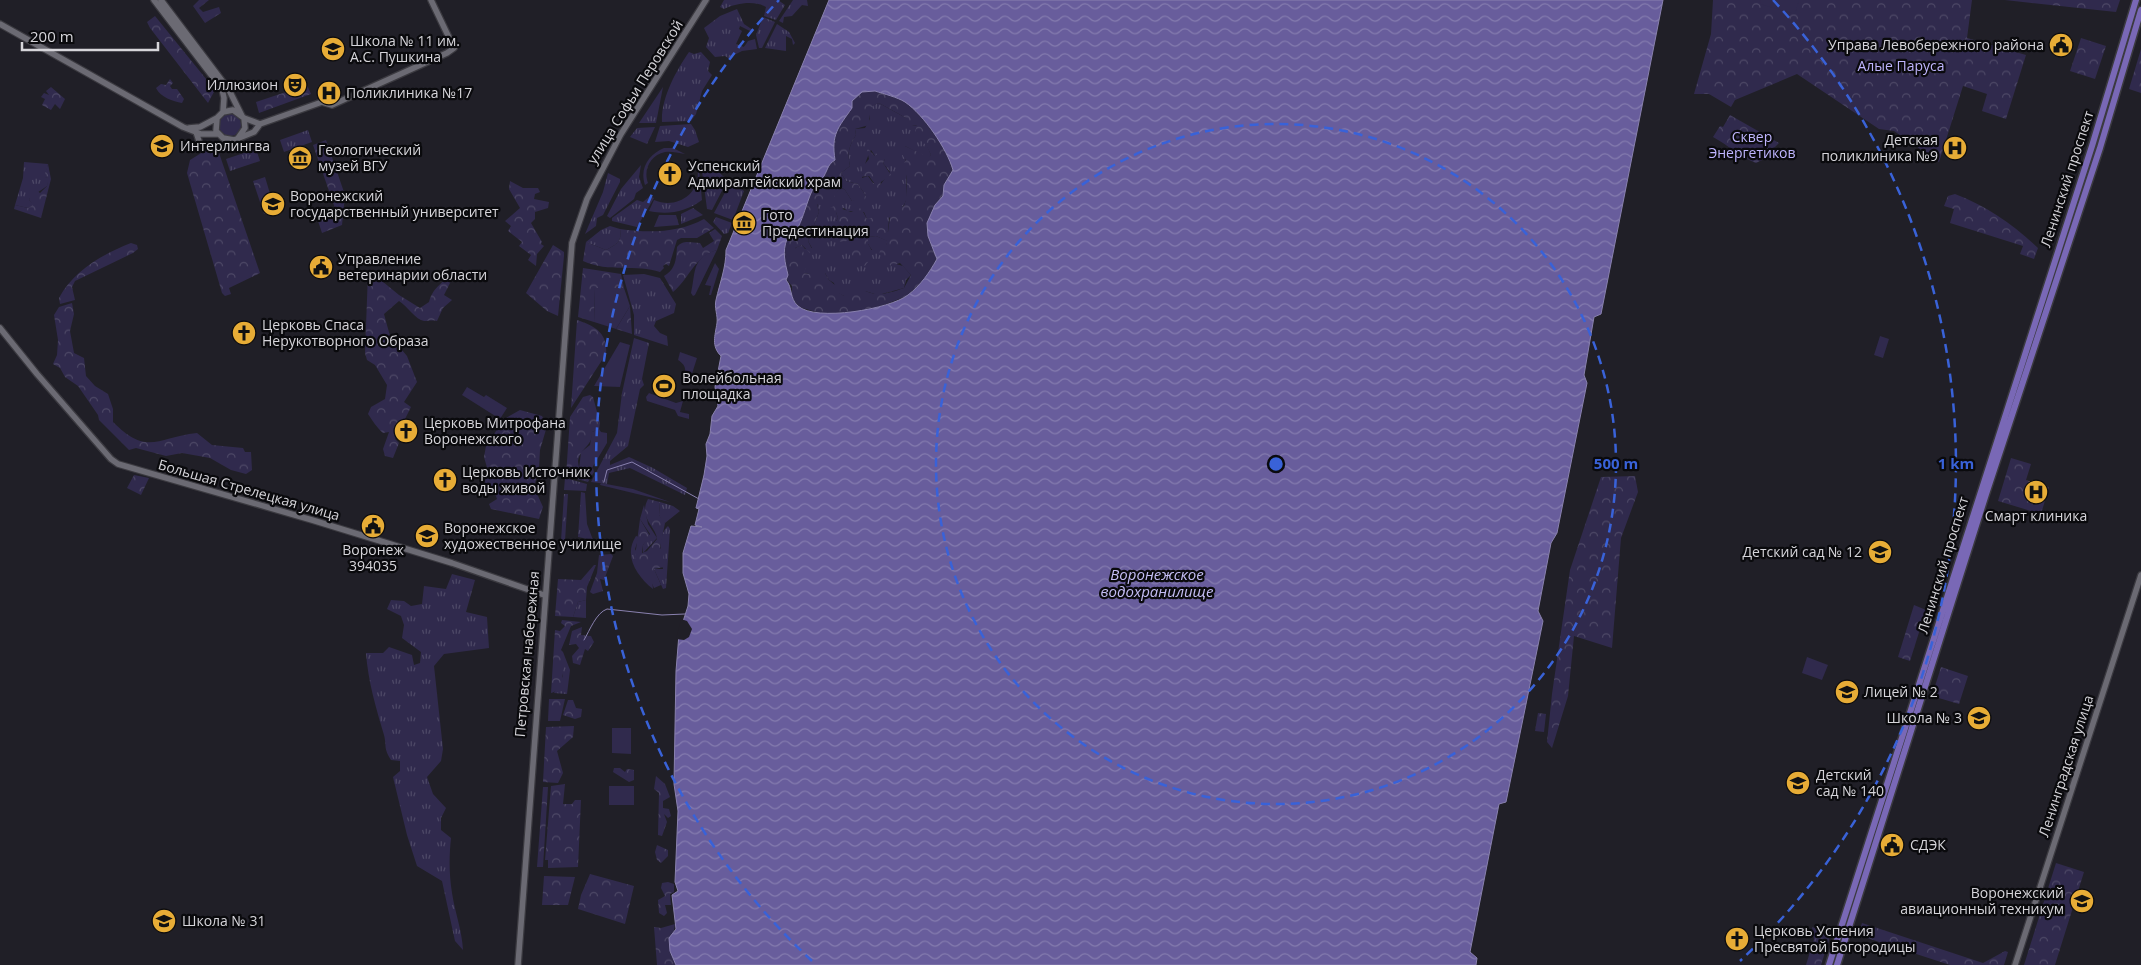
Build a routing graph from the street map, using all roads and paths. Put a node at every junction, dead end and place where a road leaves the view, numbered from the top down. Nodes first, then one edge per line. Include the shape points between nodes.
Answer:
1 (154, 0) edge
2 (161, 0) edge
3 (431, 0) edge
4 (706, 0) edge
5 (2136, 0) edge
6 (2141, 10) edge
7 (0, 24) edge
8 (2122, 44) junction
9 (2130, 46) junction
10 (223, 112) junction
11 (243, 117) junction
12 (217, 118) junction
13 (260, 124) junction
14 (183, 127) junction
15 (196, 132) junction
16 (218, 134) junction
17 (238, 138) junction
18 (201, 147) dead end
19 (587, 198) joint
20 (0, 328) edge
21 (2141, 575) edge
22 (544, 596) junction
23 (518, 965) edge
24 (1829, 965) edge
25 (1837, 965) edge
26 (2015, 965) edge

1 - 10 street via 222,89
2 - 11 street via 229,90
3 - 13 street via 454,48 332,105 322,102
4 - 19 street, улица Софьи Перовской via 621,134
5 - 8 main road, Ленинский проспект
6 - 9 main road, Ленинский проспект
7 - 14 street
8 - 9 main road
8 - 24 main road, Ленинский проспект
9 - 25 main road, Ленинский проспект
10 - 11 street via 234,110
10 - 12 street
11 - 13 street
11 - 17 street via 245,128
12 - 14 street via 200,127
12 - 16 street via 215,127
13 - 17 street via 254,132
14 - 15 street
15 - 16 street
15 - 18 street
16 - 17 street via 226,140
19 - 22 street, Петровская набережная via 576,226 570,260
20 - 22 street, Большая Стрелецкая улица via 118,464 312,520
21 - 26 street, Ленинградская улица
22 - 23 street, Петровская набережная

